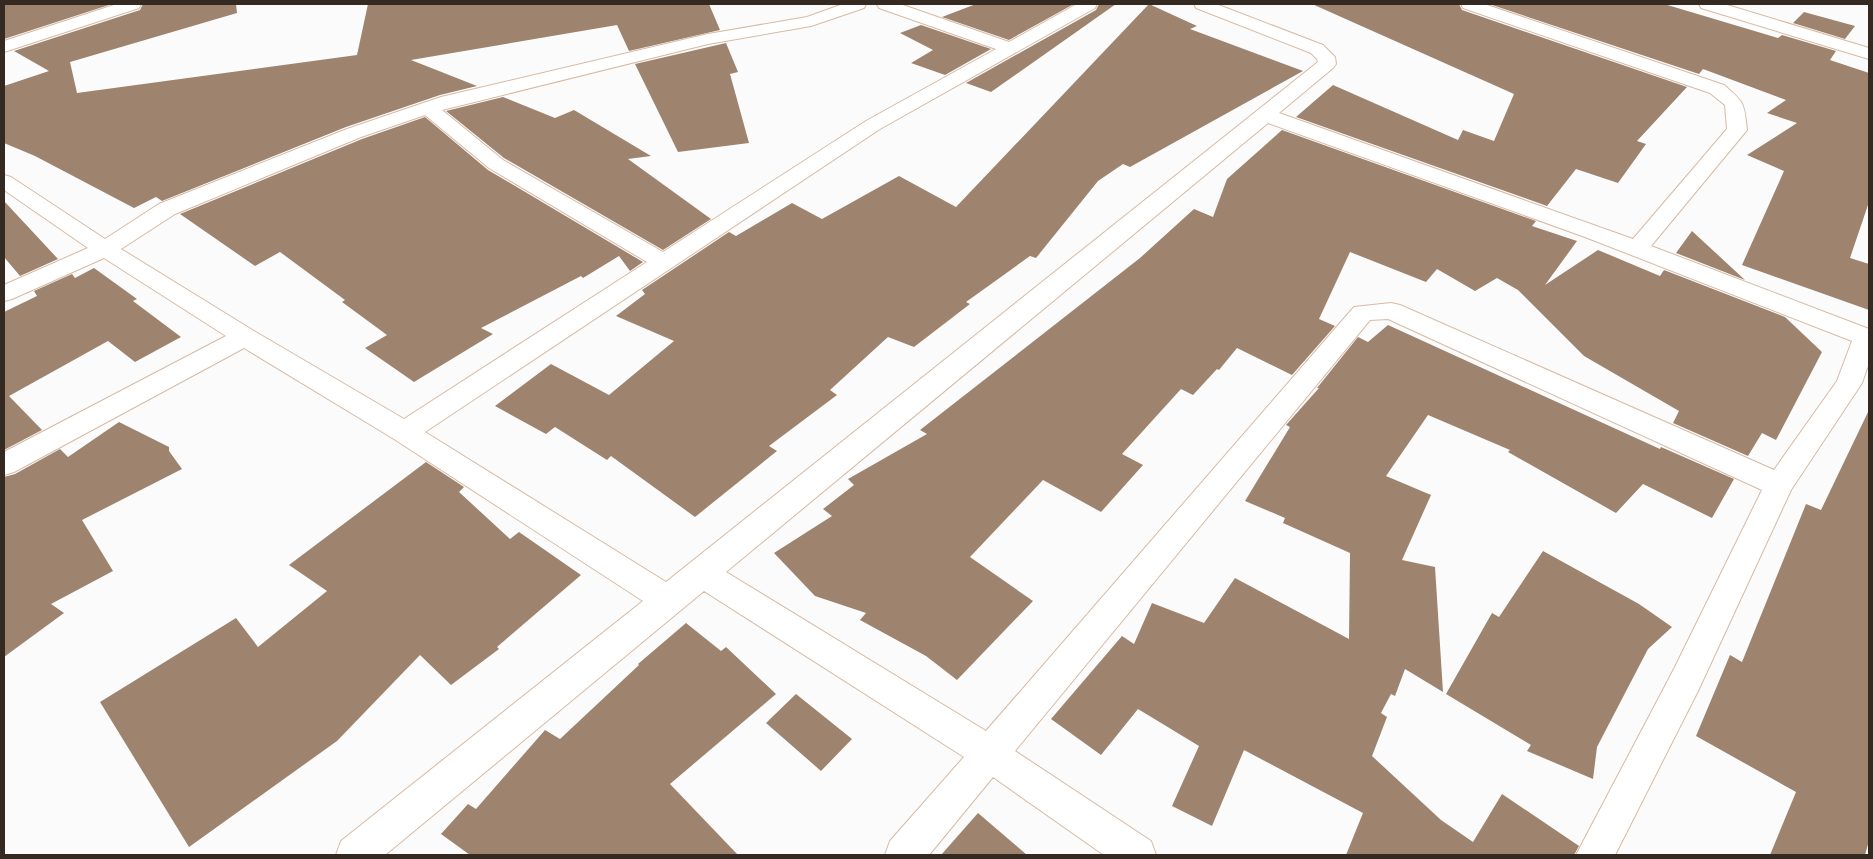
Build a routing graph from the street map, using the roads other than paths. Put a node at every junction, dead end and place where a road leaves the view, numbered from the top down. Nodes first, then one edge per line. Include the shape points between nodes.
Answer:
1 (132, 4) edge
2 (858, 4) edge
3 (885, 4) edge
4 (1089, 4) edge
5 (1202, 4) edge
6 (1469, 4) edge
7 (1707, 4) edge
8 (4, 47) edge
9 (1010, 48) junction
10 (1869, 54) edge
11 (428, 108) junction
12 (1265, 115) junction
13 (4, 181) edge
14 (105, 249) junction
15 (1637, 249) junction
16 (664, 262) junction
17 (4, 294) edge
18 (245, 337) junction
19 (1868, 337) edge
20 (404, 432) junction
21 (4, 465) edge
22 (1780, 485) junction
23 (701, 573) junction
24 (668, 600) junction
25 (990, 754) junction
26 (371, 851) edge
27 (904, 855) edge
28 (1137, 855) edge
29 (1595, 855) edge

1 - 8 street
2 - 11 street via 811,21 708,39
3 - 9 street
4 - 9 street
5 - 12 street via 1299,41 1326,57 1327,64
6 - 15 street via 1717,89 1734,103 1737,130
7 - 10 street
9 - 16 street via 873,125
11 - 14 street via 354,133 167,209
11 - 16 street via 496,164
12 - 15 street
12 - 23 street
13 - 14 street
14 - 17 street
14 - 18 street
15 - 19 street
16 - 20 street
18 - 20 street
18 - 21 street
19 - 22 street via 1848,383
20 - 24 street
22 - 25 street via 1391,311 1364,313
22 - 29 street via 1686,680
23 - 24 street
23 - 25 street
24 - 26 street
25 - 27 street
25 - 28 street

